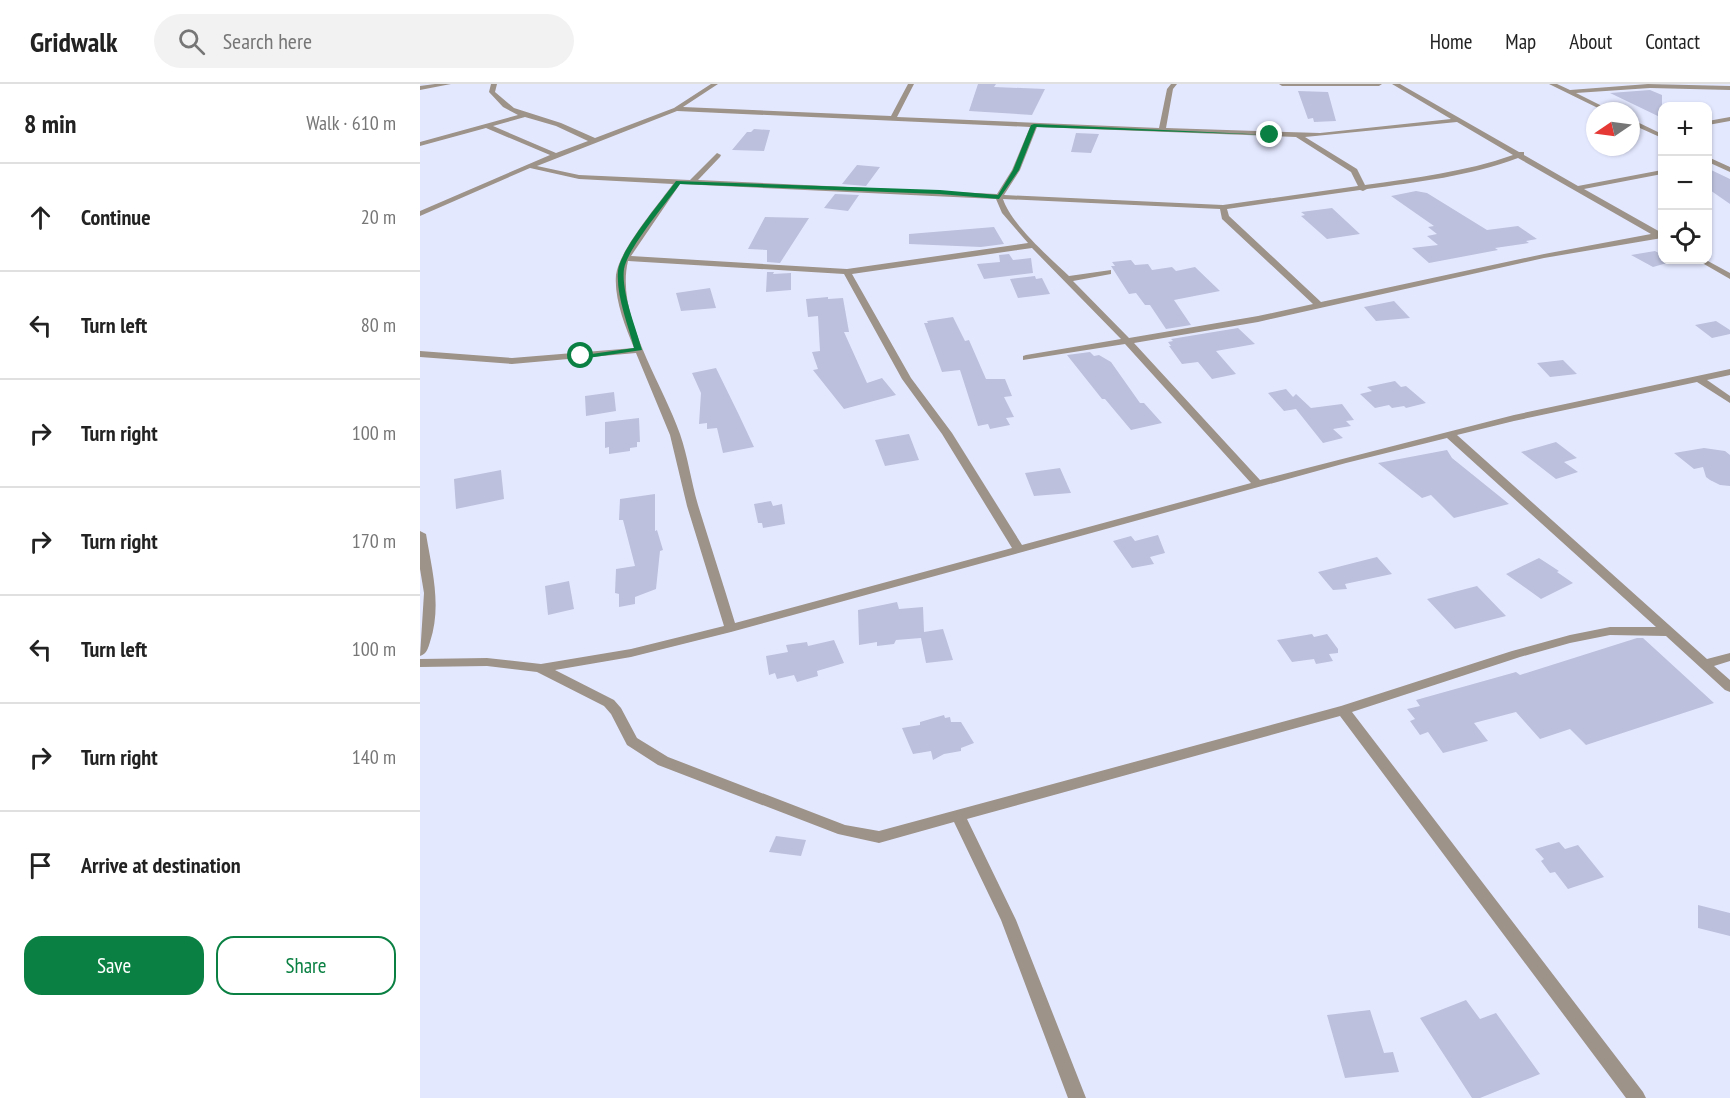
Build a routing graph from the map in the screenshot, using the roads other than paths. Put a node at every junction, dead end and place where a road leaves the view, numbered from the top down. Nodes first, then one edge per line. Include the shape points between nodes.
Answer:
1 (448, 84) edge
2 (494, 84) edge
3 (715, 84) edge
4 (911, 84) edge
5 (1174, 84) edge
6 (1282, 84) edge
7 (1379, 84) edge
8 (1395, 84) edge
9 (1552, 84) edge
10 (420, 88) edge
11 (1727, 89) edge
12 (1570, 92) junction
13 (1591, 102) edge
14 (676, 109) junction
15 (522, 116) junction
16 (893, 118) junction
17 (1730, 119) edge
18 (1460, 120) junction
19 (1712, 122) edge
20 (485, 125) junction
21 (1034, 125) junction
22 (1640, 125) edge
23 (1162, 130) junction
24 (1658, 130) edge
25 (1653, 131) junction
26 (1658, 134) edge
27 (1320, 135) junction
28 (1299, 136) junction
29 (593, 140) junction
30 (420, 144) edge
31 (1316, 144) junction
32 (1521, 154) junction
33 (555, 155) junction
34 (717, 155) dead end
35 (1712, 161) edge
36 (529, 166) junction
37 (1730, 170) edge
38 (1658, 173) edge
39 (678, 182) junction
40 (691, 183) junction
41 (1580, 188) junction
42 (1363, 189) junction
43 (999, 197) junction
44 (1223, 207) junction
45 (420, 214) edge
46 (1658, 234) edge
47 (1658, 237) edge
48 (1034, 245) junction
49 (625, 258) junction
50 (1708, 264) edge
51 (847, 272) junction
52 (1108, 272) dead end
53 (1730, 276) edge
54 (1068, 279) junction
55 (1320, 306) junction
56 (1130, 341) junction
57 (639, 350) junction
58 (420, 354) edge
59 (1026, 358) dead end
60 (1730, 372) edge
61 (1698, 378) junction
62 (1730, 400) edge
63 (1449, 434) junction
64 (1259, 485) junction
65 (420, 534) edge
66 (1019, 550) junction
67 (731, 628) junction
68 (1668, 632) junction
69 (420, 652) edge
70 (1730, 657) edge
71 (420, 663) edge
72 (1705, 664) junction
73 (541, 668) junction
74 (1730, 687) edge
75 (1343, 710) junction
76 (959, 817) junction
77 (1077, 1098) edge
78 (1637, 1098) edge

1 - 10 street
2 - 15 street via 491,90 500,103
3 - 14 street
4 - 16 street
5 - 23 street
6 - 7 street
8 - 18 street
9 - 12 street
11 - 12 street via 1649,84
12 - 13 street
14 - 16 street
14 - 29 street
15 - 20 street
15 - 29 street via 555,123
16 - 21 street
17 - 19 street
18 - 27 street
18 - 32 street
20 - 30 street
20 - 33 street
21 - 23 street
21 - 43 street via 1016,170
22 - 25 street
23 - 28 street
24 - 25 street
25 - 26 street
27 - 28 street
27 - 31 street
28 - 31 street
29 - 33 street
31 - 42 street via 1354,171
32 - 41 street
32 - 42 street via 1465,171
33 - 36 street
34 - 40 street
35 - 37 street
36 - 39 street via 579,177
36 - 45 street
38 - 41 street
39 - 40 street
39 - 49 street
40 - 43 street
41 - 46 street
42 - 44 street
43 - 44 street
43 - 48 street
44 - 55 street via 1225,217
47 - 55 street via 1554,254
48 - 51 street
48 - 54 street
49 - 51 street
49 - 57 street via 622,288
50 - 53 street
51 - 66 street via 908,379 947,433
52 - 54 street
54 - 56 street
55 - 56 street
56 - 59 street
56 - 64 street
57 - 58 street via 512,361
57 - 67 street via 674,432
60 - 61 street
61 - 62 street
61 - 63 street
63 - 64 street
63 - 68 street
64 - 66 street
65 - 69 street via 430,593 429,626
66 - 67 street
67 - 73 street via 631,653
68 - 72 street
68 - 75 street via 1610,631 1570,639
70 - 72 street
71 - 73 street via 487,662
72 - 74 street
73 - 76 street via 609,703 632,741 663,761 843,830 886,836
75 - 76 street
75 - 78 street
76 - 77 street via 1005,912

